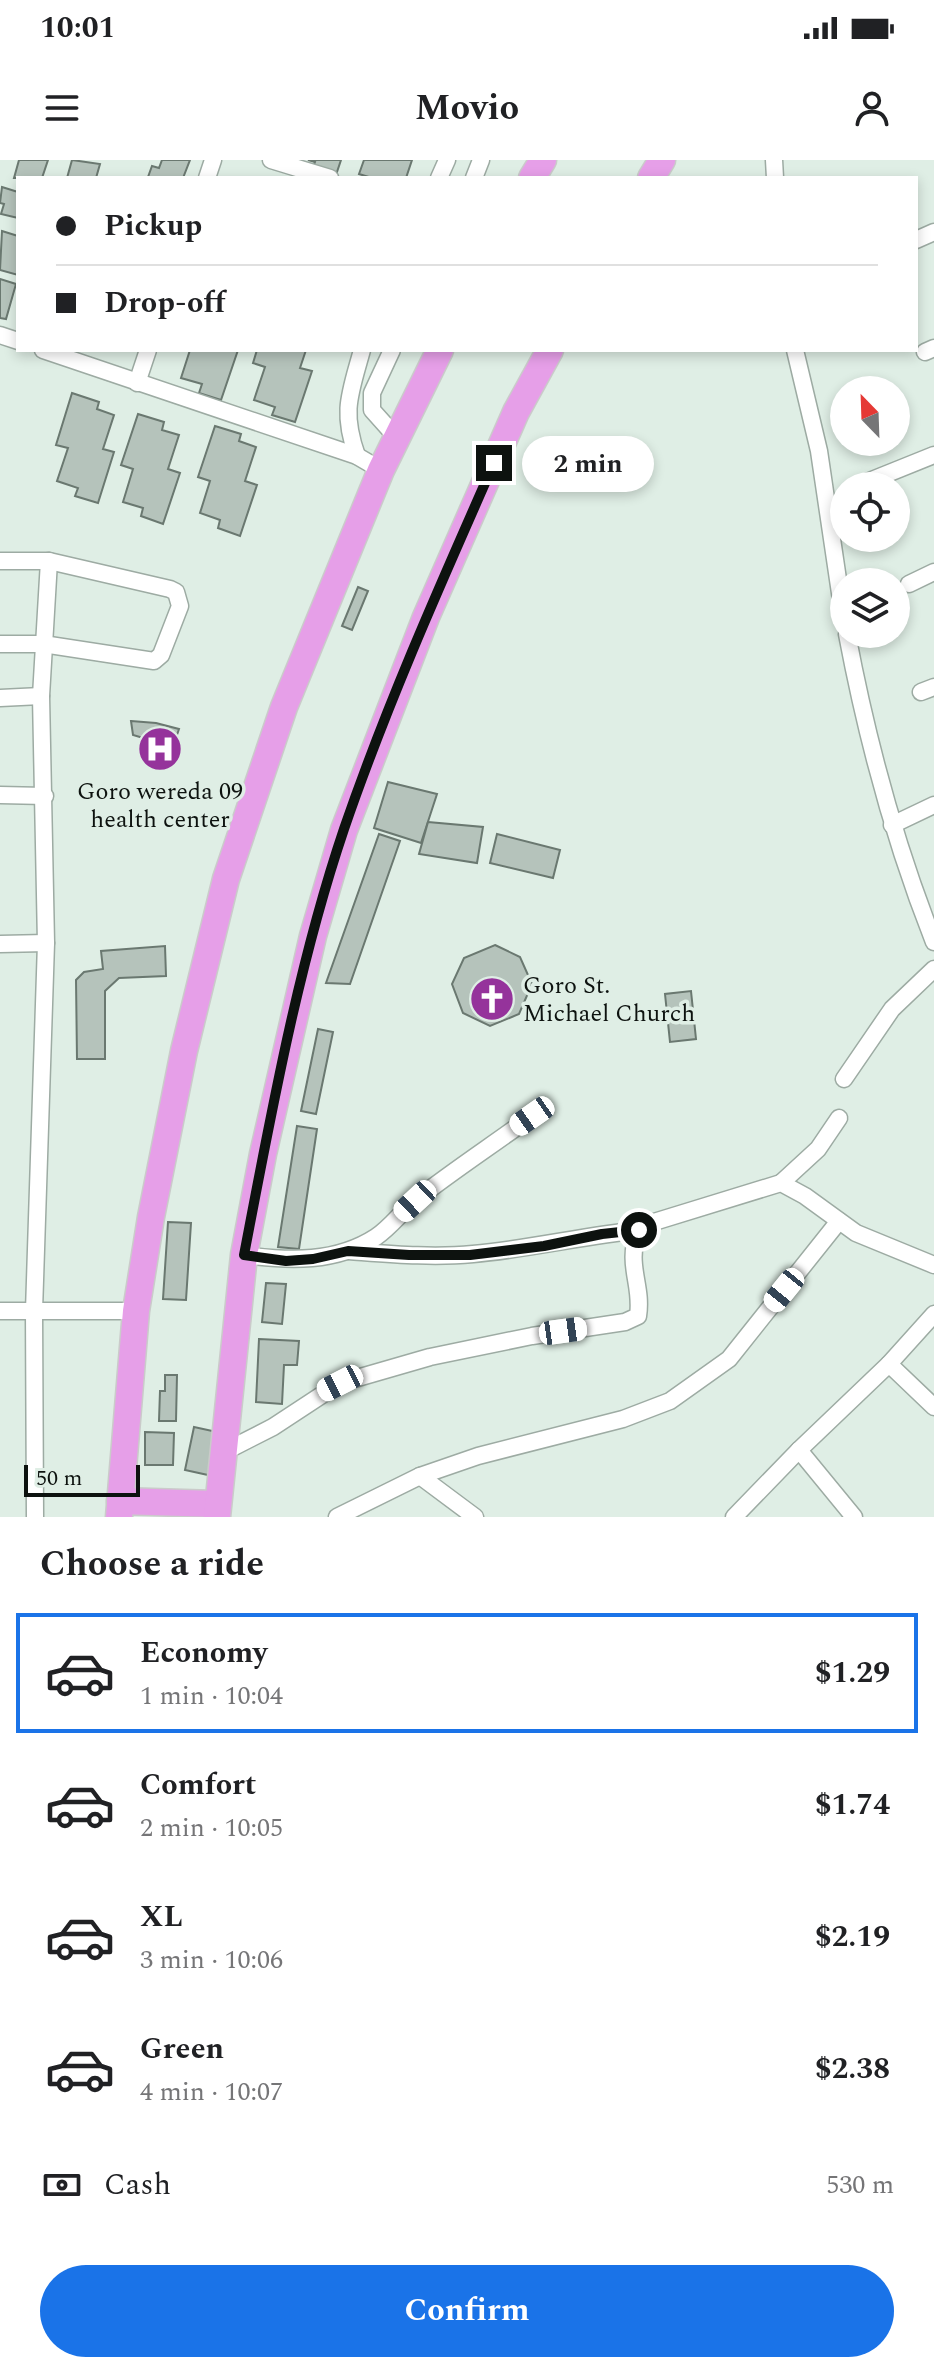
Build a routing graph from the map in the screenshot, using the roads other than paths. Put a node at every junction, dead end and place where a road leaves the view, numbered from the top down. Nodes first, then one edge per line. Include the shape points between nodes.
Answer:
1 (271, 160) edge
2 (323, 176) edge
3 (49, 352) edge
4 (147, 352) edge
5 (361, 352) edge
6 (391, 352) edge
7 (439, 352) edge
8 (549, 352) edge
9 (795, 352) edge
10 (137, 383) junction
11 (397, 438) junction
12 (934, 455) edge
13 (357, 456) junction
14 (381, 470) junction
15 (892, 472) edge
16 (830, 497) edge
17 (827, 498) junction
18 (0, 561) edge
19 (49, 561) junction
20 (837, 568) edge
21 (934, 572) edge
22 (910, 584) edge
23 (0, 644) edge
24 (43, 644) junction
25 (850, 648) edge
26 (41, 696) junction
27 (0, 698) edge
28 (0, 795) edge
29 (45, 796) junction
30 (934, 805) edge
31 (892, 825) junction
32 (930, 921) edge
33 (934, 942) edge
34 (46, 943) junction
35 (0, 944) edge
36 (934, 969) edge
37 (844, 1079) dead end
38 (532, 1116) dead end
39 (839, 1118) dead end
40 (781, 1183) junction
41 (839, 1221) junction
42 (639, 1230) junction
43 (348, 1251) junction
44 (244, 1255) junction
45 (934, 1265) edge
46 (0, 1311) edge
47 (34, 1311) junction
48 (136, 1311) junction
49 (934, 1314) edge
50 (889, 1364) junction
51 (934, 1407) edge
52 (799, 1450) junction
53 (222, 1453) junction
54 (420, 1476) junction
55 (120, 1509) edge
56 (216, 1511) edge
57 (35, 1517) edge
58 (337, 1517) edge
59 (475, 1517) edge
60 (734, 1517) edge
61 (854, 1517) edge

1 - 2 street
3 - 10 street
4 - 10 street
5 - 13 street via 349,400 348,430
6 - 11 street via 372,393 372,410
7 - 11 highway
8 - 44 highway via 516,412 426,617 344,830 309,950
9 - 17 street
10 - 13 street
11 - 14 highway
12 - 15 street
13 - 14 street
14 - 48 highway via 284,707 226,879 184,1051
16 - 17 street
17 - 20 street
18 - 19 street
19 - 24 street
19 - 24 street via 170,589 180,606 154,661
21 - 22 street
23 - 24 street
24 - 26 street
25 - 31 street
26 - 27 street
26 - 29 street
28 - 29 street
29 - 34 street
30 - 31 street
31 - 32 street
32 - 33 street
34 - 35 street
34 - 47 street
36 - 37 street via 892,1009
38 - 43 street via 376,1236
39 - 40 street via 818,1149
40 - 41 street
40 - 42 street
41 - 45 street
41 - 54 street via 729,1359 670,1401
42 - 43 street via 470,1255
42 - 53 street via 633,1245 638,1316 430,1357 340,1383
43 - 44 street via 286,1261
44 - 53 highway
46 - 47 street
47 - 48 street
47 - 57 street
48 - 55 highway
49 - 50 street
50 - 51 street
50 - 52 street
52 - 60 street
52 - 61 street
53 - 56 highway
54 - 58 street
54 - 59 street
55 - 56 highway

